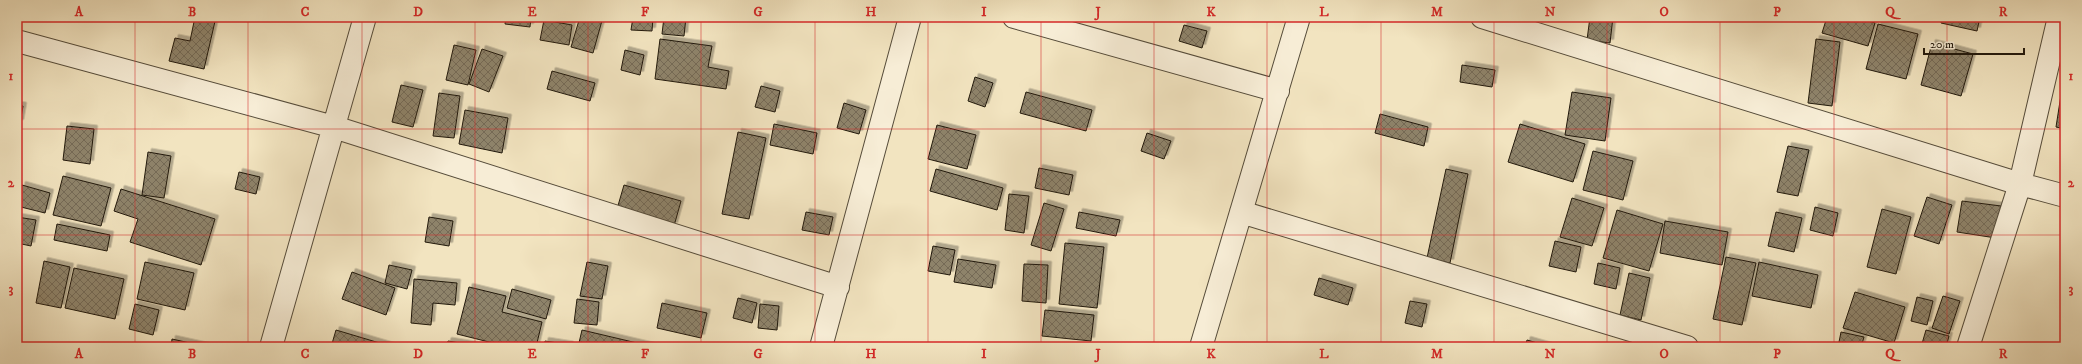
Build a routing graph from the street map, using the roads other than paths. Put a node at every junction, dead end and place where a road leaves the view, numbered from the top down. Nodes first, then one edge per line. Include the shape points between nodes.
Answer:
1 (365, 17) edge
2 (910, 17) edge
3 (1014, 17) edge
4 (1299, 17) edge
5 (1482, 17) edge
6 (2059, 17) edge
7 (17, 41) edge
8 (1278, 91) junction
9 (334, 127) junction
10 (2020, 184) junction
11 (2065, 196) edge
12 (1241, 212) junction
13 (838, 287) junction
14 (271, 347) edge
15 (821, 347) edge
16 (1201, 347) edge
17 (1687, 347) edge
18 (1968, 347) edge

1 - 9 street
2 - 13 street
3 - 8 street
4 - 8 street
5 - 10 street
6 - 10 street
7 - 9 street
8 - 12 street
9 - 13 street
9 - 14 street
10 - 11 street
10 - 18 street
12 - 16 street
12 - 17 street
13 - 15 street

